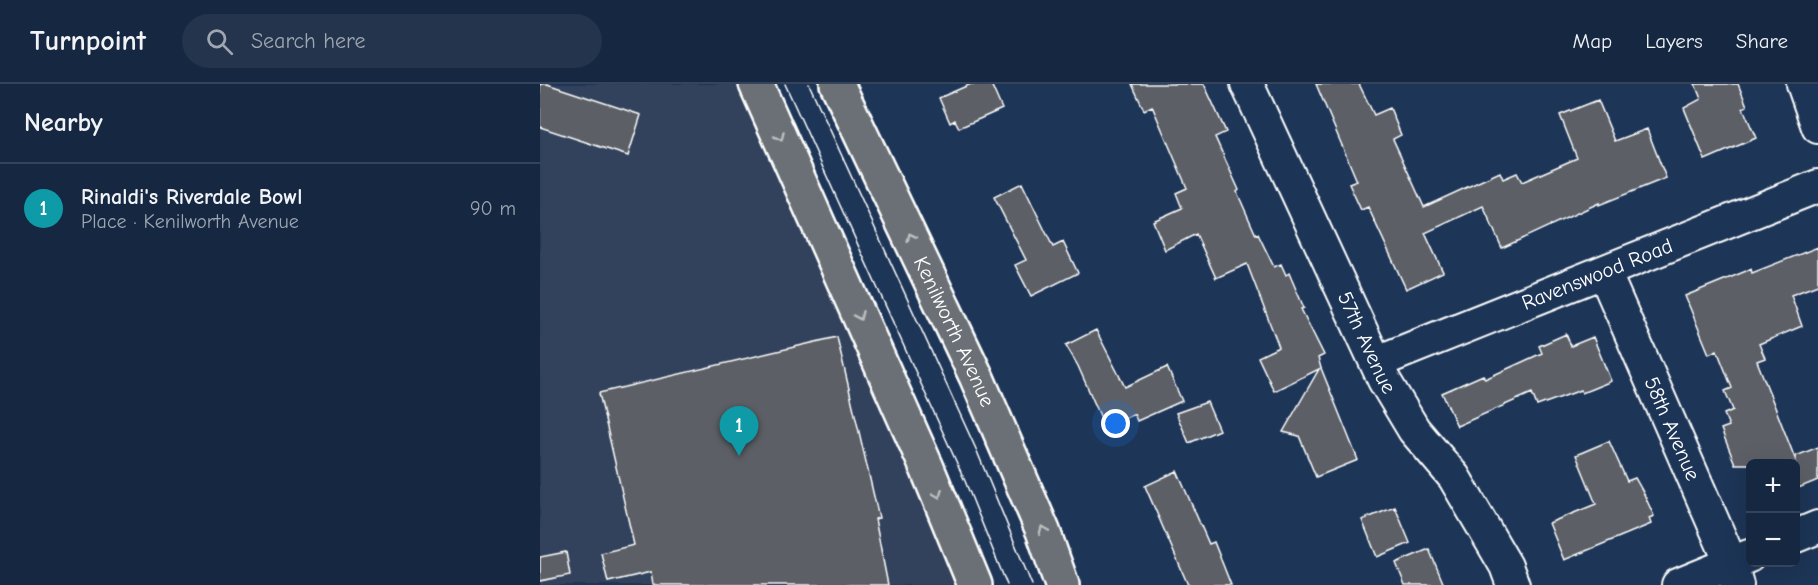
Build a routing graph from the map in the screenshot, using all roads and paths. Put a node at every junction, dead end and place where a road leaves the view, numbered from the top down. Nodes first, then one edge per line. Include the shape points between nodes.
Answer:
1 (756, 84) edge
2 (837, 84) edge
3 (1247, 84) edge
4 (1803, 84) edge
5 (1818, 127) edge
6 (1818, 166) edge
7 (1806, 191) edge
8 (1604, 272) junction
9 (1377, 362) junction
10 (1818, 527) edge
11 (1800, 534) edge
12 (1740, 568) edge
13 (975, 585) edge
14 (1062, 585) edge
15 (1513, 585) edge
16 (1678, 585) edge

1 -> 13 main road
14 -> 2 main road, Kenilworth Avenue via 976,376
3 - 9 street, 57th Avenue
4 - 5 street
6 - 7 street
7 - 8 street, Ravenswood Road
8 - 9 street, Ravenswood Road
8 - 12 street, 58th Avenue
9 - 15 street, 57th Avenue via 1414,430 1459,484
10 - 11 street
12 - 16 street

